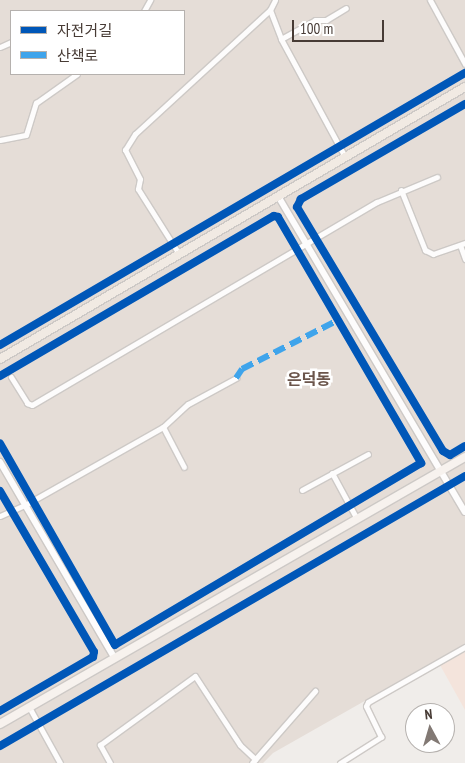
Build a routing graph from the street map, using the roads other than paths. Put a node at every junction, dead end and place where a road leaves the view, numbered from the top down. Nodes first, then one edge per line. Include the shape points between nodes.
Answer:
1 (275, 0) edge
2 (430, 0) edge
3 (346, 8) dead end
4 (270, 10) junction
5 (281, 39) junction
6 (465, 64) edge
7 (76, 75) edge
8 (465, 87) edge
9 (0, 140) edge
10 (345, 157) junction
11 (437, 177) dead end
12 (401, 190) junction
13 (278, 196) junction
14 (307, 244) junction
15 (463, 244) edge
16 (179, 254) junction
17 (465, 259) edge
18 (0, 359) edge
19 (11, 377) dead end
20 (236, 378) dead end
21 (163, 427) junction
22 (368, 454) dead end
23 (465, 457) edge
24 (1, 466) edge
25 (184, 467) dead end
26 (443, 470) junction
27 (332, 473) junction
28 (302, 490) dead end
29 (25, 505) junction
30 (465, 512) edge
31 (0, 516) edge
32 (357, 519) junction
33 (465, 647) edge
34 (114, 657) junction
35 (315, 691) dead end
36 (29, 707) junction
37 (0, 724) edge
38 (253, 761) edge
39 (60, 763) edge
40 (110, 763) edge
41 (340, 763) edge

1 - 4 street
2 - 6 street
3 - 5 street via 326,20 315,20
4 - 5 street
4 - 16 street via 135,134 125,150 140,179 138,189
5 - 10 street
7 - 9 street via 36,103 26,135
8 - 10 main road
10 - 13 main road
11 - 12 street
12 - 14 street
12 - 15 street via 425,250 433,254
13 - 14 street
13 - 16 main road
14 - 19 street via 32,405 27,404
14 - 26 street
15 - 17 street
16 - 18 main road
20 - 21 street via 188,404
21 - 25 street
21 - 29 street
22 - 27 street
23 - 26 main road
24 - 29 street
26 - 30 street
26 - 32 main road
27 - 28 street
27 - 32 street
29 - 31 street
29 - 34 street
32 - 34 main road
33 - 41 street via 368,702 366,706 381,737
34 - 36 main road
35 - 38 street
36 - 37 main road
36 - 39 street
38 - 40 street via 195,676 100,745

